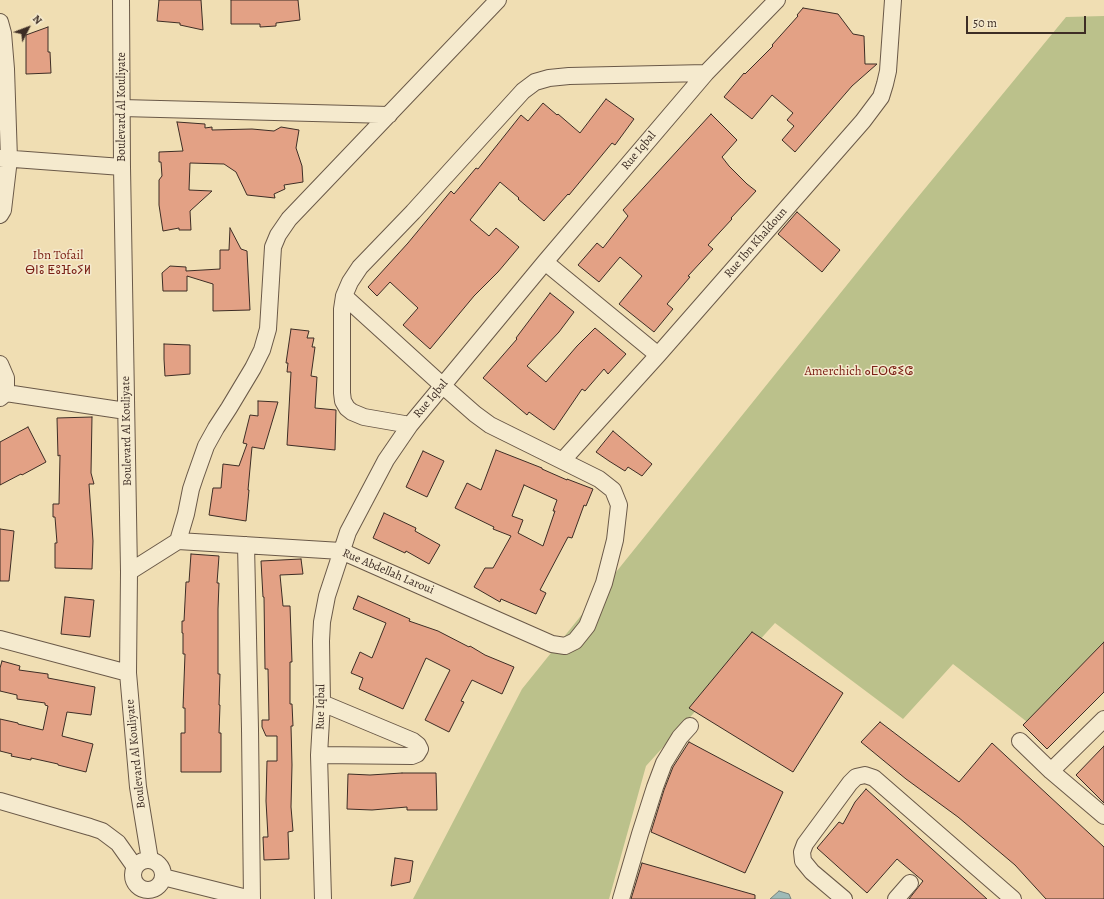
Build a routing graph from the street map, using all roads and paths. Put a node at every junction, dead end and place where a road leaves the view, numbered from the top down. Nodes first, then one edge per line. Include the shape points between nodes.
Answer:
1 (122, 0) edge
2 (498, 0) edge
3 (777, 0) edge
4 (893, 0) edge
5 (0, 22) edge
6 (706, 73) junction
7 (122, 108) junction
8 (389, 115) junction
9 (4, 158) edge
10 (122, 167) junction
11 (0, 215) edge
12 (545, 262) junction
13 (344, 296) junction
14 (658, 355) junction
15 (0, 364) edge
16 (442, 385) junction
17 (3, 396) edge
18 (126, 412) junction
19 (410, 424) junction
20 (563, 460) junction
21 (178, 541) junction
22 (246, 545) junction
23 (341, 551) junction
24 (129, 572) junction
25 (0, 639) edge
26 (128, 673) junction
27 (322, 703) junction
28 (1104, 719) edge
29 (690, 726) dead end
30 (1020, 741) dead end
31 (319, 755) junction
32 (1051, 771) junction
33 (0, 801) edge
34 (1104, 816) edge
35 (150, 860) junction
36 (135, 867) junction
37 (163, 877) junction
38 (910, 883) dead end
39 (146, 894) edge
40 (251, 899) edge
41 (323, 899) edge
42 (621, 899) edge
43 (844, 899) edge
44 (896, 899) edge
45 (1013, 899) edge

1 - 7 street, Boulevard Al Kouliyate
2 - 8 street
3 - 6 street, Rue Iqbal
4 - 14 street, Rue Ibn Khaldoun via 888,71 880,97 863,121
5 - 9 street via 6,69
6 - 12 street, Rue Iqbal
6 - 13 street via 569,76 535,82 523,91 360,267
7 - 8 street
7 - 10 street, Boulevard Al Kouliyate
8 - 21 street via 289,219 278,235 273,247 268,329 262,350 254,368 206,446
9 - 10 street
9 - 11 street via 3,210
10 - 18 street, Boulevard Al Kouliyate
12 - 14 street
12 - 16 street, Rue Iqbal
13 - 16 street
13 - 19 street via 343,401 352,412 364,417
14 - 20 street, Rue Ibn Khaldoun
15 - 17 street via 6,378
16 - 19 street, Rue Iqbal
16 - 20 street via 490,425
17 - 18 street
18 - 24 street, Boulevard Al Kouliyate
19 - 23 street, Rue Iqbal via 386,460 348,532
20 - 23 street, Rue Abdellah Laroui via 599,478 613,490 619,505 615,540 604,583 586,626 574,641 565,646 540,639
21 - 22 street, Rue Abdellah Laroui
21 - 24 street
22 - 23 street, Rue Abdellah Laroui
22 - 40 street
23 - 27 street, Rue Iqbal via 322,622
24 - 26 street, Boulevard Al Kouliyate
25 - 26 street
26 - 35 street, Boulevard Al Kouliyate via 138,786
27 - 31 street, Rue Iqbal
27 - 31 street via 413,741 420,749 418,754 412,756
28 - 32 street
29 - 42 street via 664,763
30 - 32 street
31 - 41 street, Rue Iqbal
32 - 34 street
33 - 36 street via 102,831 118,843
35 - 36 street via 144,860
35 - 37 street via 160,866
36 - 39 street via 133,873 136,884
37 - 39 street via 158,887
37 - 40 street
38 - 44 street
43 - 45 street via 812,872 803,861 802,852 805,844 850,783 856,777 865,775 874,778

